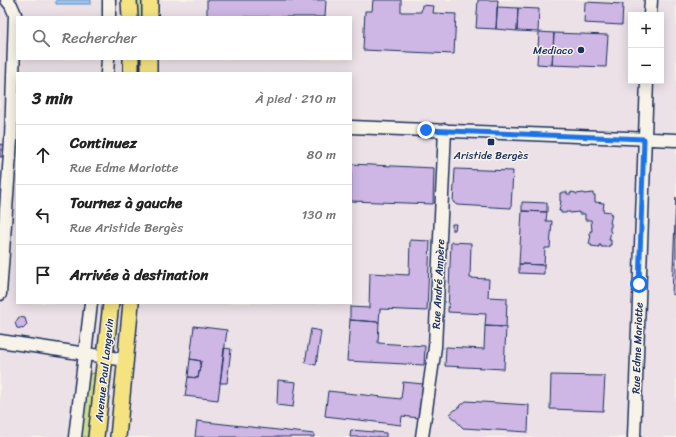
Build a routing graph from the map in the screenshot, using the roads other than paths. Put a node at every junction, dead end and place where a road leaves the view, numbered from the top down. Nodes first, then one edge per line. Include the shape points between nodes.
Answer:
1 (7, 0) edge
2 (109, 0) edge
3 (129, 0) edge
4 (150, 0) edge
5 (651, 0) edge
6 (650, 12) edge
7 (109, 16) edge
8 (130, 16) edge
9 (150, 16) edge
10 (108, 60) edge
11 (132, 60) edge
12 (149, 60) edge
13 (107, 72) edge
14 (131, 72) edge
15 (149, 72) edge
16 (647, 84) edge
17 (352, 127) edge
18 (445, 130) junction
19 (644, 139) junction
20 (676, 140) edge
21 (0, 294) edge
22 (91, 304) edge
23 (111, 304) edge
24 (131, 304) edge
25 (0, 341) edge
26 (86, 353) junction
27 (106, 357) junction
28 (126, 360) junction
29 (75, 437) edge
30 (96, 437) edge
31 (118, 437) edge
32 (422, 437) edge
33 (634, 437) edge

1 - 21 street via 15,14 11,140
2 - 7 street
3 - 8 main road
4 - 9 main road
5 - 6 street
10 - 13 street
11 - 14 main road
12 - 15 main road
16 - 19 street, Rue Edme Mariotte
17 - 18 street
18 - 19 street
18 - 32 street, Rue André Ampère via 435,347
19 - 20 street
19 - 33 street, Rue Edme Mariotte
22 - 26 street
23 - 27 main road, Avenue Paul Langevin
24 - 28 main road, Avenue Paul Langevin
25 - 26 street
26 - 27 street
26 - 29 street
27 - 28 street
27 - 30 main road, Avenue Paul Langevin
28 - 31 main road, Avenue Paul Langevin

